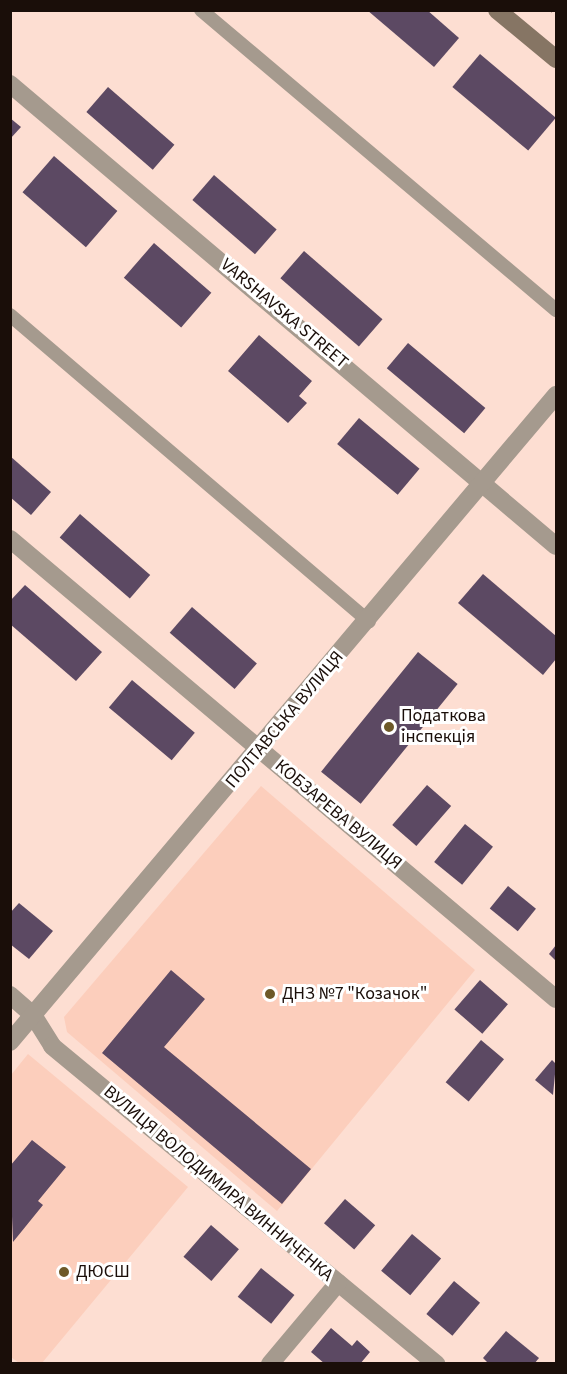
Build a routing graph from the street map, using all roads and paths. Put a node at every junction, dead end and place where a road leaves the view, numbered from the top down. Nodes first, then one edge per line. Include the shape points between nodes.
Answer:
1 (201, 10) edge
2 (497, 10) edge
3 (552, 10) edge
4 (556, 14) edge
5 (556, 59) edge
6 (10, 84) edge
7 (556, 310) edge
8 (10, 315) edge
9 (556, 395) edge
10 (485, 483) junction
11 (10, 538) edge
12 (556, 546) edge
13 (369, 622) junction
14 (260, 750) junction
15 (10, 995) edge
16 (556, 999) edge
17 (33, 1015) junction
18 (10, 1042) edge
19 (338, 1283) junction
20 (270, 1364) edge
21 (436, 1364) edge

1 - 7 lane
2 - 5 street
3 - 4 path
6 - 10 street, VARSHAVSKA STREET
8 - 13 lane
9 - 10 street, ПОЛТАВСЬКА ВУЛИЦЯ
10 - 12 street, VARSHAVSKA STREET
10 - 13 street, ПОЛТАВСЬКА ВУЛИЦЯ
11 - 14 street, КОБЗАРЕВА ВУЛИЦЯ
13 - 14 street, ПОЛТАВСЬКА ВУЛИЦЯ
14 - 16 street, КОБЗАРЕВА ВУЛИЦЯ
14 - 17 street, ПОЛТАВСЬКА ВУЛИЦЯ
15 - 17 street, ВУЛИЦЯ ВОЛОДИМИРА ВИННИЧЕНКА
17 - 18 street, ПОЛТАВСЬКА ВУЛИЦЯ
17 - 19 street, ВУЛИЦЯ ВОЛОДИМИРА ВИННИЧЕНКА via 52,1046
19 - 20 street
19 - 21 street, ВУЛИЦЯ ВОЛОДИМИРА ВИННИЧЕНКА

